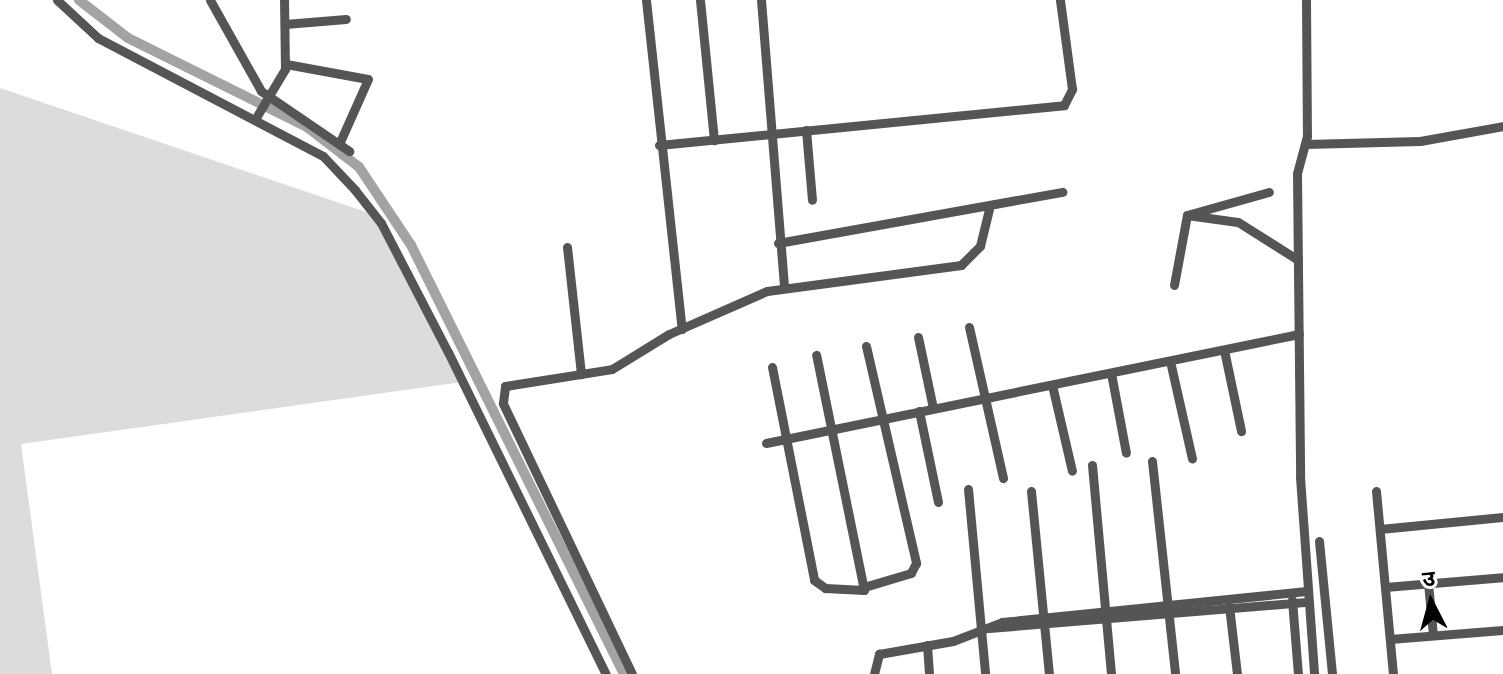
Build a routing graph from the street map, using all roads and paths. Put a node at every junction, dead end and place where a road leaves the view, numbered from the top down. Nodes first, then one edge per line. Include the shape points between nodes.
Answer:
1 (57, 0) edge
2 (210, 0) edge
3 (284, 0) edge
4 (646, 0) edge
5 (700, 0) edge
6 (761, 0) edge
7 (1060, 0) edge
8 (1306, 0) edge
9 (346, 19) dead end
10 (285, 24) junction
11 (286, 64) junction
12 (264, 99) junction
13 (257, 116) junction
14 (1503, 126) edge
15 (806, 130) junction
16 (773, 133) junction
17 (714, 140) junction
18 (339, 144) junction
19 (1306, 144) junction
20 (659, 145) junction
21 (349, 151) dead end
22 (1062, 192) dead end
23 (1269, 192) dead end
24 (812, 200) dead end
25 (990, 205) junction
26 (1187, 215) junction
27 (778, 243) junction
28 (567, 247) dead end
29 (1298, 260) junction
30 (1174, 285) dead end
31 (784, 288) junction
32 (969, 327) dead end
33 (682, 329) junction
34 (1299, 334) junction
35 (918, 337) dead end
36 (866, 346) dead end
37 (1224, 350) junction
38 (816, 355) dead end
39 (1170, 361) junction
40 (772, 367) dead end
41 (1111, 373) junction
42 (581, 374) junction
43 (1052, 385) junction
44 (985, 398) junction
45 (933, 408) junction
46 (919, 411) junction
47 (882, 418) junction
48 (833, 428) junction
49 (1241, 431) dead end
50 (787, 439) junction
51 (766, 443) dead end
52 (1126, 453) dead end
53 (1192, 459) dead end
54 (1152, 461) dead end
55 (1092, 465) dead end
56 (1072, 471) dead end
57 (1003, 478) dead end
58 (968, 489) dead end
59 (1031, 491) dead end
60 (1376, 491) dead end
61 (938, 502) dead end
62 (1503, 517) edge
63 (1380, 529) junction
64 (1319, 541) dead end
65 (1503, 577) edge
66 (1428, 583) junction
67 (867, 586) junction
68 (1385, 587) junction
69 (1306, 591) junction
70 (1291, 592) junction
71 (1228, 598) junction
72 (1307, 602) junction
73 (1168, 604) junction
74 (1293, 604) junction
75 (1107, 610) junction
76 (1229, 610) junction
77 (1169, 615) junction
78 (1107, 621) junction
79 (1044, 622) junction
80 (985, 630) junction
81 (1503, 630) edge
82 (1433, 635) junction
83 (1390, 639) junction
84 (927, 645) junction
85 (606, 674) edge
86 (632, 674) edge
87 (874, 674) edge
88 (929, 674) edge
89 (985, 674) edge
90 (1049, 674) edge
91 (1111, 674) edge
92 (1175, 674) edge
93 (1237, 674) edge
94 (1298, 674) edge
95 (1314, 674) edge
96 (1332, 674) edge
97 (1393, 674) edge

1 - 13 street via 98,38 217,103
2 - 12 street
3 - 10 street
4 - 20 street
5 - 17 street
6 - 16 street
7 - 15 street via 1072,89 1064,105
8 - 19 street
9 - 10 street
10 - 11 street
11 - 12 street
11 - 18 street via 338,68 368,79
12 - 13 street
12 - 18 street
13 - 85 street via 323,156 381,223
14 - 19 street via 1420,141
15 - 16 street
15 - 24 street
16 - 17 street
16 - 27 street
17 - 20 street
18 - 21 street
19 - 29 street via 1297,174
20 - 33 street
22 - 25 street
23 - 26 street
25 - 27 street
25 - 31 street via 980,246 961,265
26 - 29 street via 1238,222
26 - 30 street
27 - 31 street
28 - 42 street
29 - 34 street
31 - 33 street
32 - 44 street
33 - 42 street via 612,369
34 - 37 street
34 - 69 street
35 - 45 street
36 - 47 street
37 - 39 street
37 - 49 street
38 - 48 street
39 - 41 street
39 - 53 street
40 - 50 street
41 - 43 street
41 - 52 street
42 - 86 street via 520,380 505,386 503,403
43 - 44 street
43 - 56 street
44 - 45 street
44 - 57 street
45 - 46 street
46 - 47 street
46 - 61 street
47 - 48 street
47 - 67 street via 916,563 911,573
48 - 50 street
48 - 67 street
50 - 51 street
50 - 67 street via 814,580 825,588
54 - 73 street
55 - 75 street
58 - 80 street
59 - 79 street
60 - 63 street
62 - 63 street
63 - 68 street
64 - 96 street
65 - 66 street
66 - 68 street
66 - 82 street
68 - 83 street
69 - 70 street
69 - 72 street
70 - 71 street
70 - 74 street
71 - 73 street
71 - 76 street
72 - 74 street
72 - 95 street
73 - 75 street
73 - 77 street
74 - 76 street
74 - 94 street
75 - 78 street
75 - 79 street
76 - 77 street
76 - 93 street
77 - 78 street
77 - 92 street
78 - 79 street
78 - 91 street
79 - 80 street
79 - 90 street
80 - 84 street
80 - 89 street
81 - 82 street
82 - 83 street
83 - 97 street
84 - 87 street via 879,654
84 - 88 street

